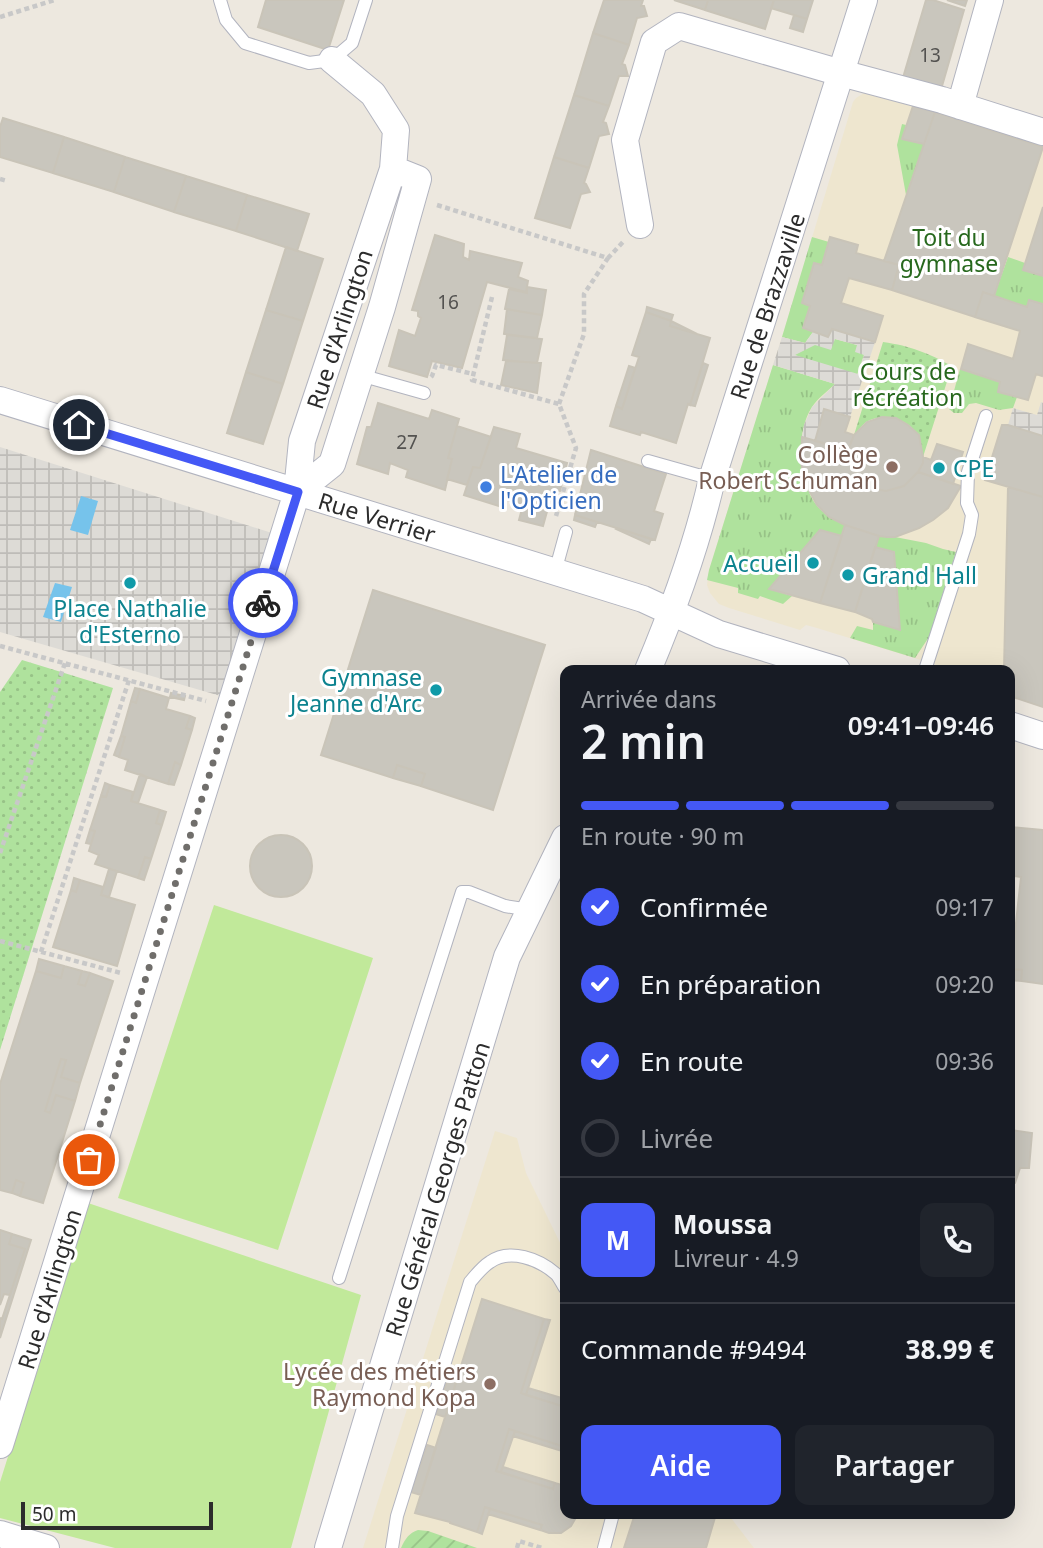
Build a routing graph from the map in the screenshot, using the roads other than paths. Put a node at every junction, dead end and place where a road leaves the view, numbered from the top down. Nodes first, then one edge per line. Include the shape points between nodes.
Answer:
1 (220, 0) edge
2 (366, 0) edge
3 (864, 0) edge
4 (990, 0) edge
5 (331, 60) junction
6 (841, 73) junction
7 (960, 106) junction
8 (1043, 132) edge
9 (393, 169) junction
10 (640, 225) road end
11 (359, 375) junction
12 (424, 393) dead end
13 (0, 400) edge
14 (986, 416) dead end
15 (648, 461) dead end
16 (712, 479) junction
17 (298, 492) junction
18 (566, 532) dead end
19 (555, 572) junction
20 (673, 612) junction
21 (650, 665) edge
22 (821, 665) edge
23 (927, 665) edge
24 (1015, 727) edge
25 (1043, 736) edge
26 (560, 848) edge
27 (530, 910) junction
28 (339, 1278) dead end
29 (560, 1279) edge
30 (0, 1445) edge
31 (612, 1519) edge
32 (0, 1534) edge
33 (46, 1548) edge
34 (328, 1548) edge
35 (392, 1548) edge
36 (604, 1548) edge

1 - 5 lane via 226,20 245,44 309,63
2 - 5 lane via 352,43
3 - 6 street, Rue de Brazzaville
4 - 7 street
5 - 9 street, Rue d'Arlington via 373,94 396,130
6 - 7 street
6 - 10 street via 679,26 654,42 625,139
6 - 16 street, Rue de Brazzaville
7 - 8 street
9 - 11 street, Rue d'Arlington via 418,179
9 - 17 street, Rue d'Arlington via 302,440
11 - 12 lane, Rue d'Arlington
11 - 17 street, Rue d'Arlington via 331,464
13 - 17 street, Rue Verrier
14 - 23 lane via 968,472 969,534
15 - 16 lane
16 - 20 street, Rue de Brazzaville
17 - 19 street, Rue Verrier
17 - 30 street, Rue d'Arlington
18 - 19 lane
19 - 20 street, Rue Verrier
20 - 21 street
20 - 22 street, Rue Verrier via 719,634
24 - 25 street
26 - 27 street, Rue Général Georges Patton
27 - 28 lane via 462,892
27 - 34 street, Rue Général Georges Patton via 507,957
29 - 35 lane via 537,1262 504,1255 470,1282 397,1516
31 - 36 lane
32 - 33 street

